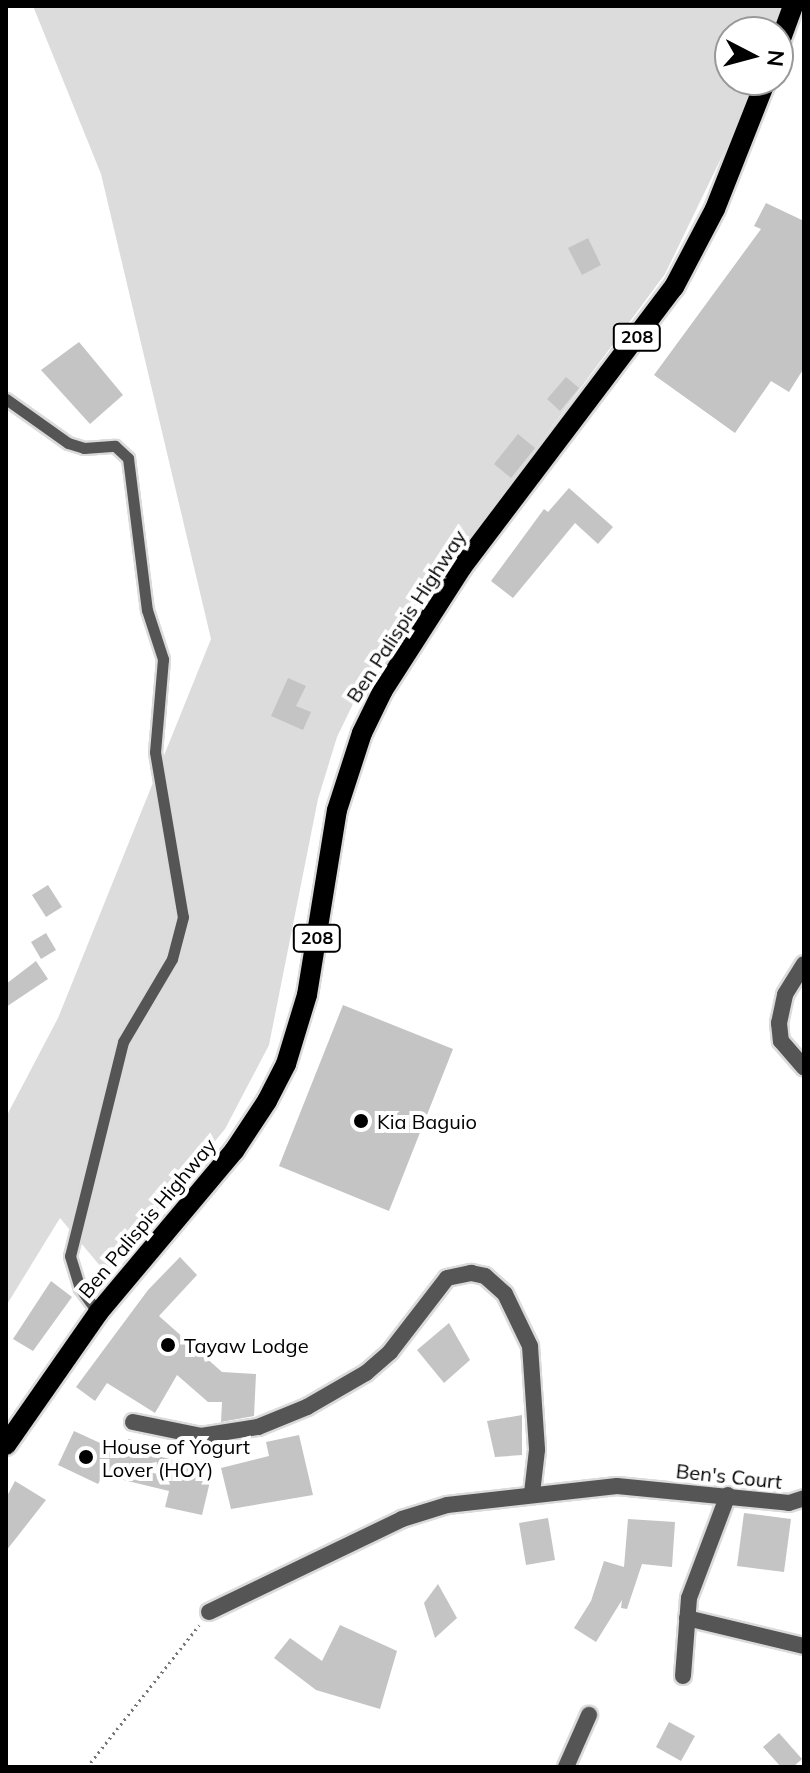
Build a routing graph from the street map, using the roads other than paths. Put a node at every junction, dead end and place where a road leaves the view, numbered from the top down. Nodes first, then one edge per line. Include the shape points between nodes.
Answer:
1 (760, 96) edge
2 (6, 399) edge
3 (804, 964) edge
4 (804, 1067) edge
5 (98, 1313) junction
6 (133, 1422) dead end
7 (6, 1445) edge
8 (532, 1493) junction
9 (728, 1495) junction
10 (804, 1498) edge
11 (209, 1612) road end
12 (687, 1618) junction
13 (804, 1646) edge
14 (683, 1676) dead end
15 (589, 1715) dead end
16 (566, 1767) edge

1 - 5 main road, Ben Palispis Highway / 208 via 715,209 674,287 462,567 383,690 362,733 337,810 307,995 286,1064 267,1101 234,1151
2 - 5 lane via 68,443 115,446 128,458 147,610 163,659 155,752 183,917 172,959 123,1042 70,1256 80,1288
3 - 4 street via 785,995 779,1023 781,1041
5 - 7 main road, Ben Palispis Highway / 208
6 - 8 street via 201,1436 258,1427 307,1407 366,1373 390,1352 447,1278 471,1273 485,1276 505,1294 530,1346 537,1450
8 - 9 street, Ben's Court via 650,1488
8 - 11 street, Ben's Court via 436,1507
9 - 10 street, Ben's Court via 789,1503
9 - 12 street via 694,1579
12 - 13 street
12 - 14 street
15 - 16 street

